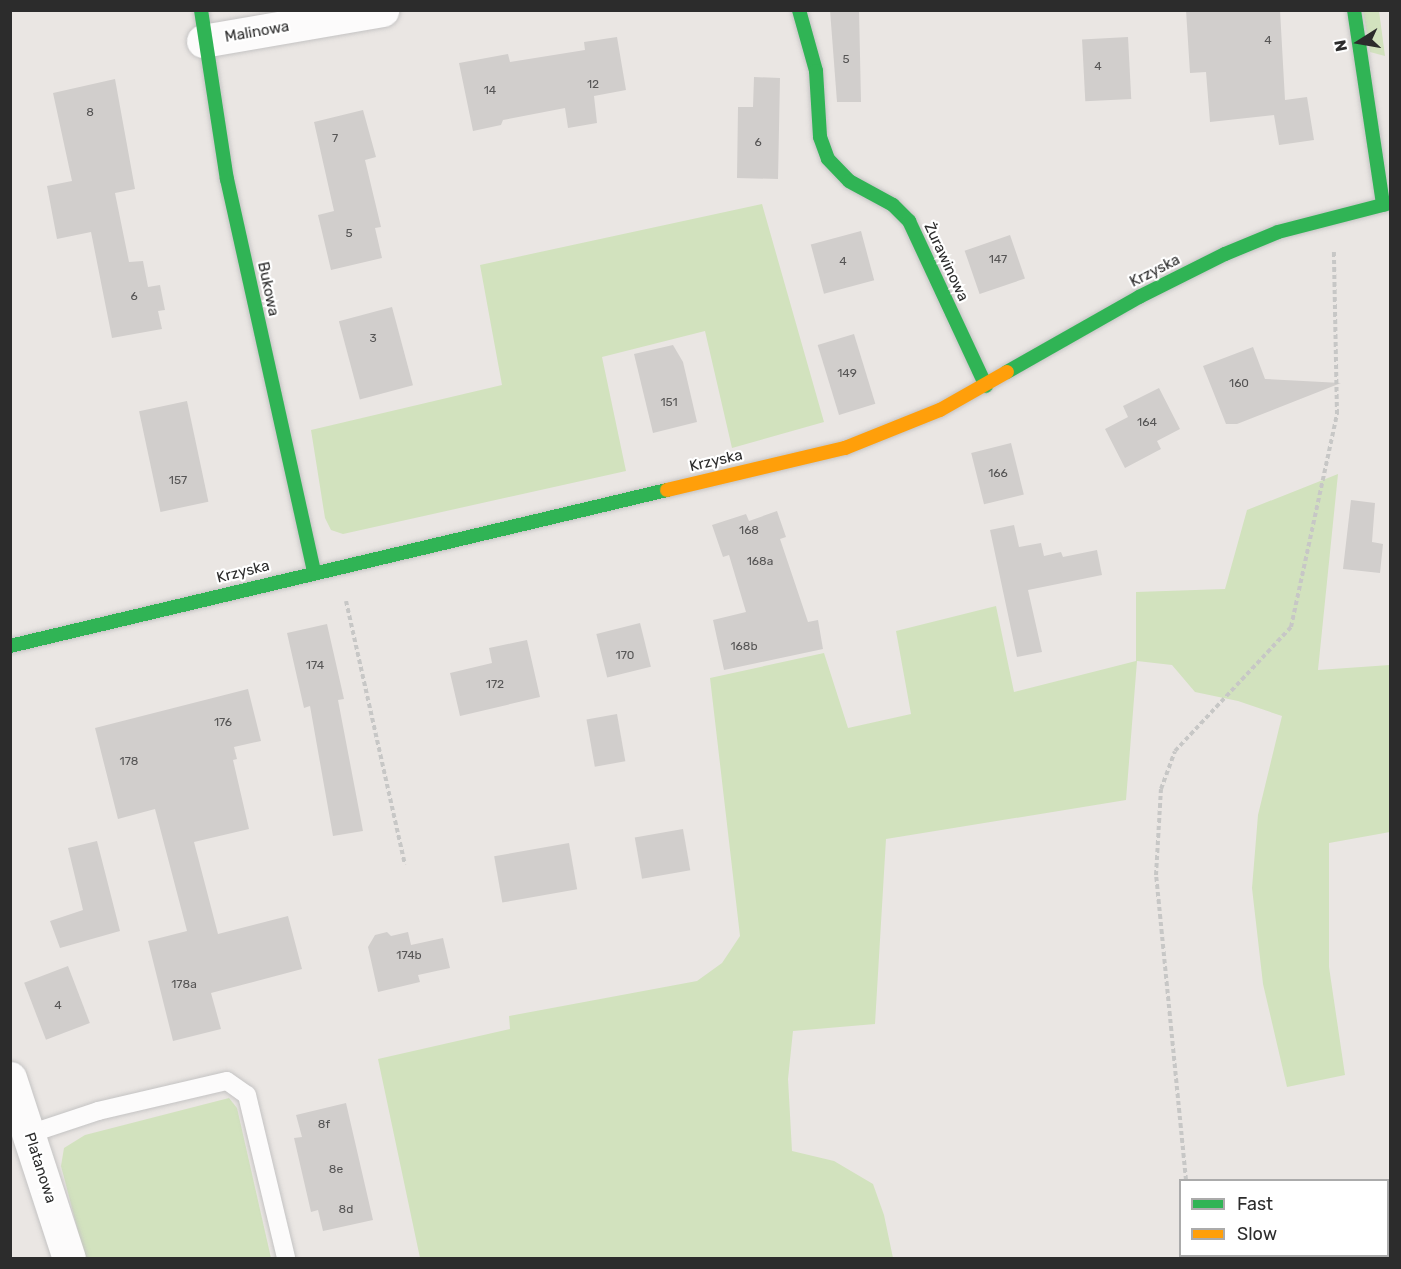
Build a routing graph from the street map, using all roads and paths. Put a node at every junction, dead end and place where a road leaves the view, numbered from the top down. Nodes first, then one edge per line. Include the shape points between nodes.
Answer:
1 (382, 10) edge
2 (799, 10) edge
3 (1354, 10) edge
4 (202, 26) edge
5 (1387, 204) edge
6 (1332, 217) junction
7 (986, 386) junction
8 (338, 566) junction
9 (314, 572) junction
10 (10, 646) edge
11 (405, 864) dead end
12 (10, 1078) edge
13 (29, 1134) junction
14 (1186, 1179) edge
15 (69, 1258) edge
16 (286, 1258) edge

1 - 4 street, Malinowa
2 - 7 street, Żurawinowa via 816,71 820,137 828,159 849,181 893,205 909,221
3 - 5 street
4 - 9 street, Bukowa via 227,179
5 - 6 street, Krzyska
6 - 7 street, Krzyska via 1278,232 1225,254 1139,297
6 - 14 path via 1337,414 1291,627 1175,751 1161,789 1156,876
7 - 8 street, Krzyska via 930,414 845,448
8 - 9 street, Krzyska
8 - 11 path
9 - 10 street, Krzyska
12 - 13 street, Platanowa
13 - 15 street, Platanowa
13 - 16 lane via 98,1111 227,1081 248,1095

